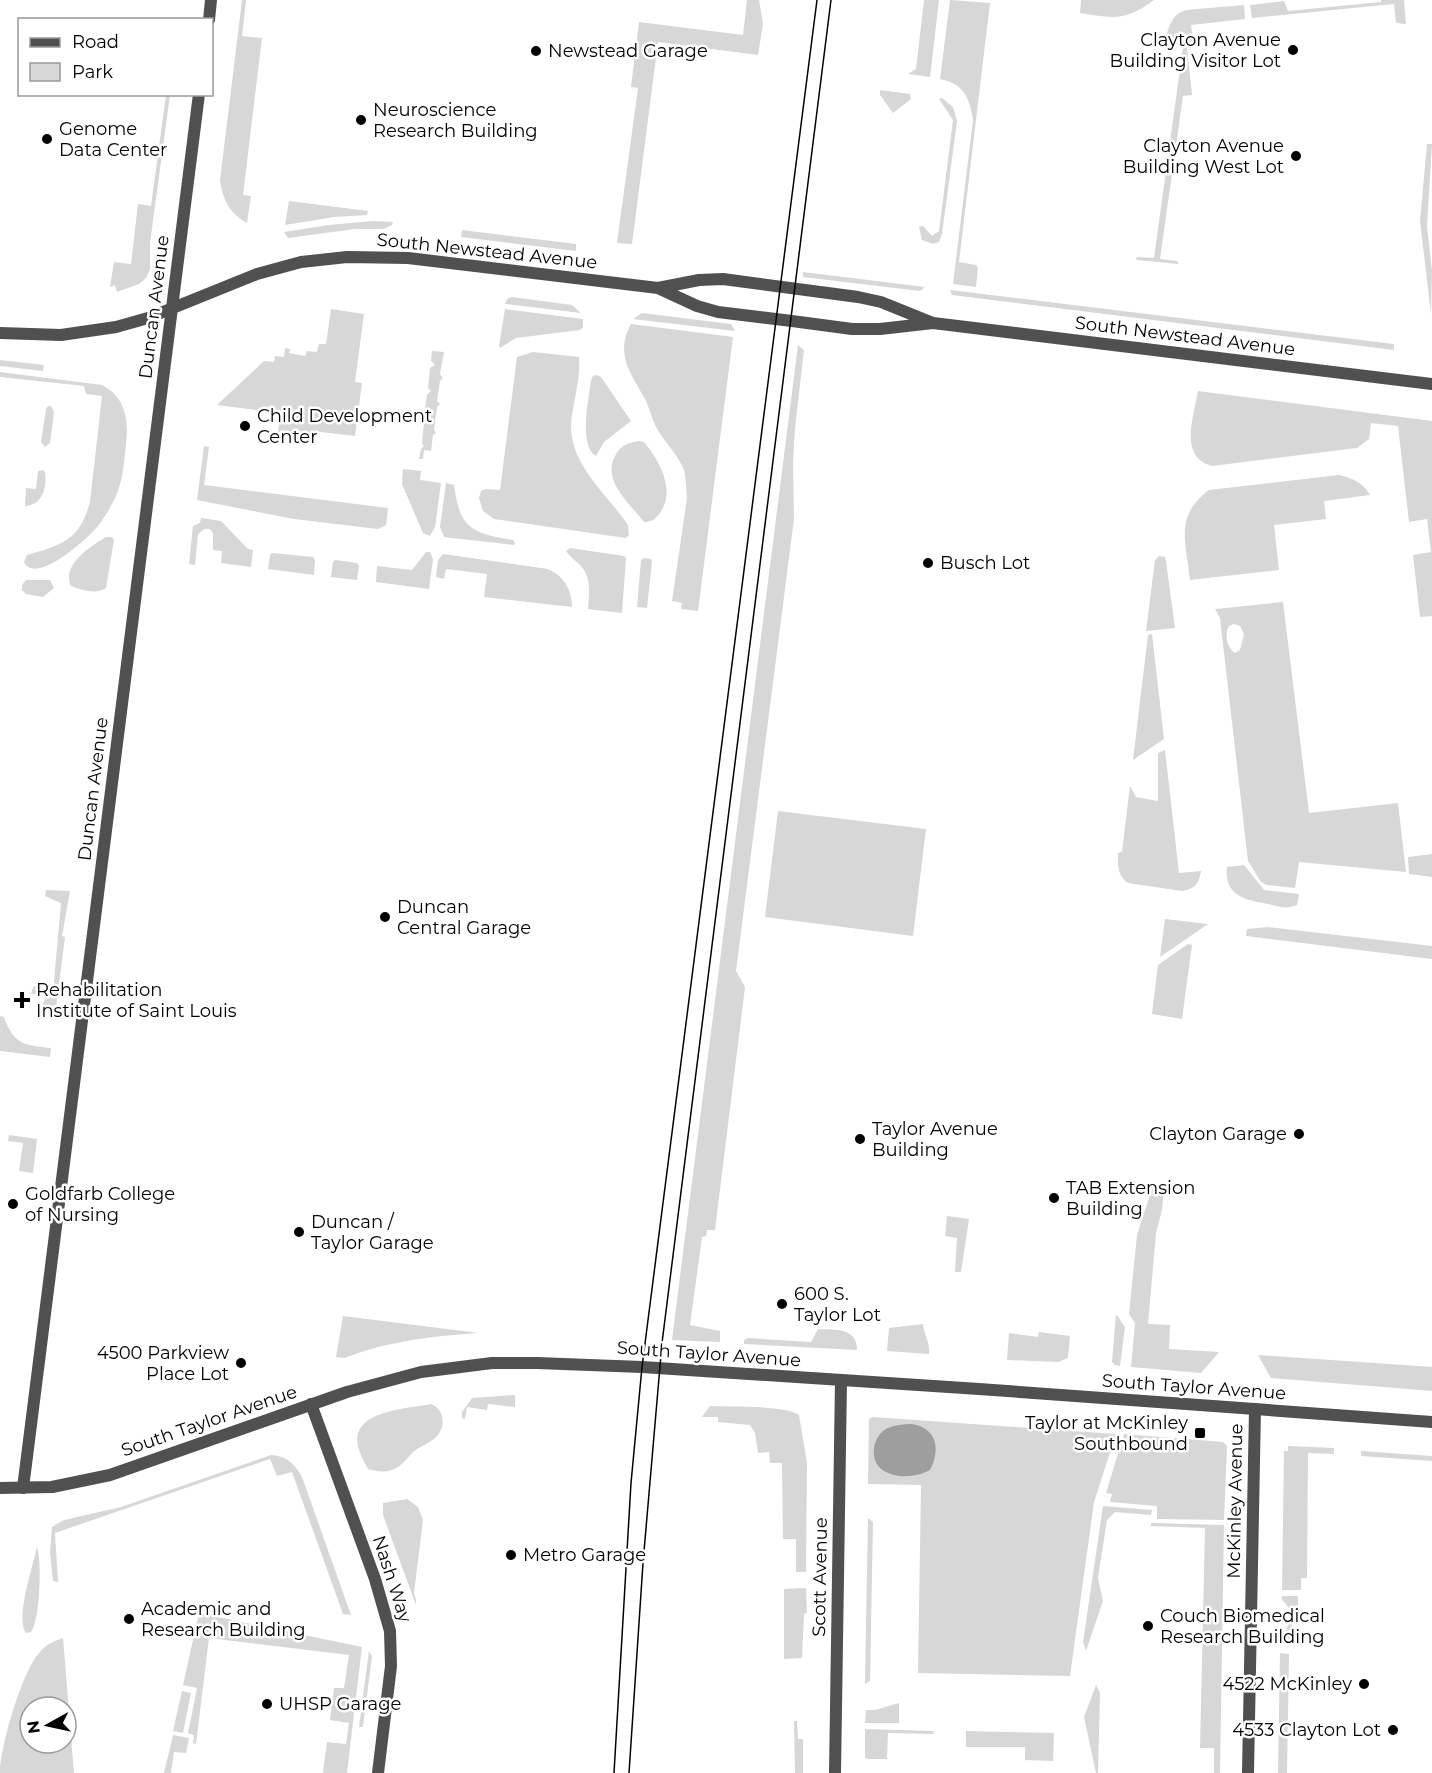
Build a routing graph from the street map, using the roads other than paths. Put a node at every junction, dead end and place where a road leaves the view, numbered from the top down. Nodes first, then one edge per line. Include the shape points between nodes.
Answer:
1 (211, 0) edge
2 (209, 18) edge
3 (199, 96) edge
4 (658, 288) junction
5 (171, 309) junction
6 (933, 323) junction
7 (0, 333) edge
8 (1432, 384) edge
9 (841, 1381) junction
10 (311, 1404) junction
11 (1255, 1409) junction
12 (1432, 1422) edge
13 (0, 1488) edge
14 (23, 1488) junction
15 (378, 1773) edge
16 (835, 1773) edge
17 (1248, 1773) edge

1 - 2 street
3 - 5 street, Duncan Avenue
4 - 5 street, South Newstead Avenue via 408,258 347,257 284,266
4 - 6 street, South Newstead Avenue via 718,312 812,324 880,329
4 - 6 street, South Newstead Avenue via 723,279 858,297
5 - 7 street, South Newstead Avenue via 97,331 50,335
5 - 14 street, Duncan Avenue
6 - 8 street, South Newstead Avenue
9 - 10 street, South Taylor Avenue via 633,1367 492,1363 421,1372
9 - 11 street, South Taylor Avenue
9 - 16 street, Scott Avenue
10 - 14 street, South Taylor Avenue via 110,1475
10 - 15 street, Nash Way via 390,1631 392,1658
11 - 12 street, South Taylor Avenue
11 - 17 street, McKinley Avenue
13 - 14 street, South Taylor Avenue

